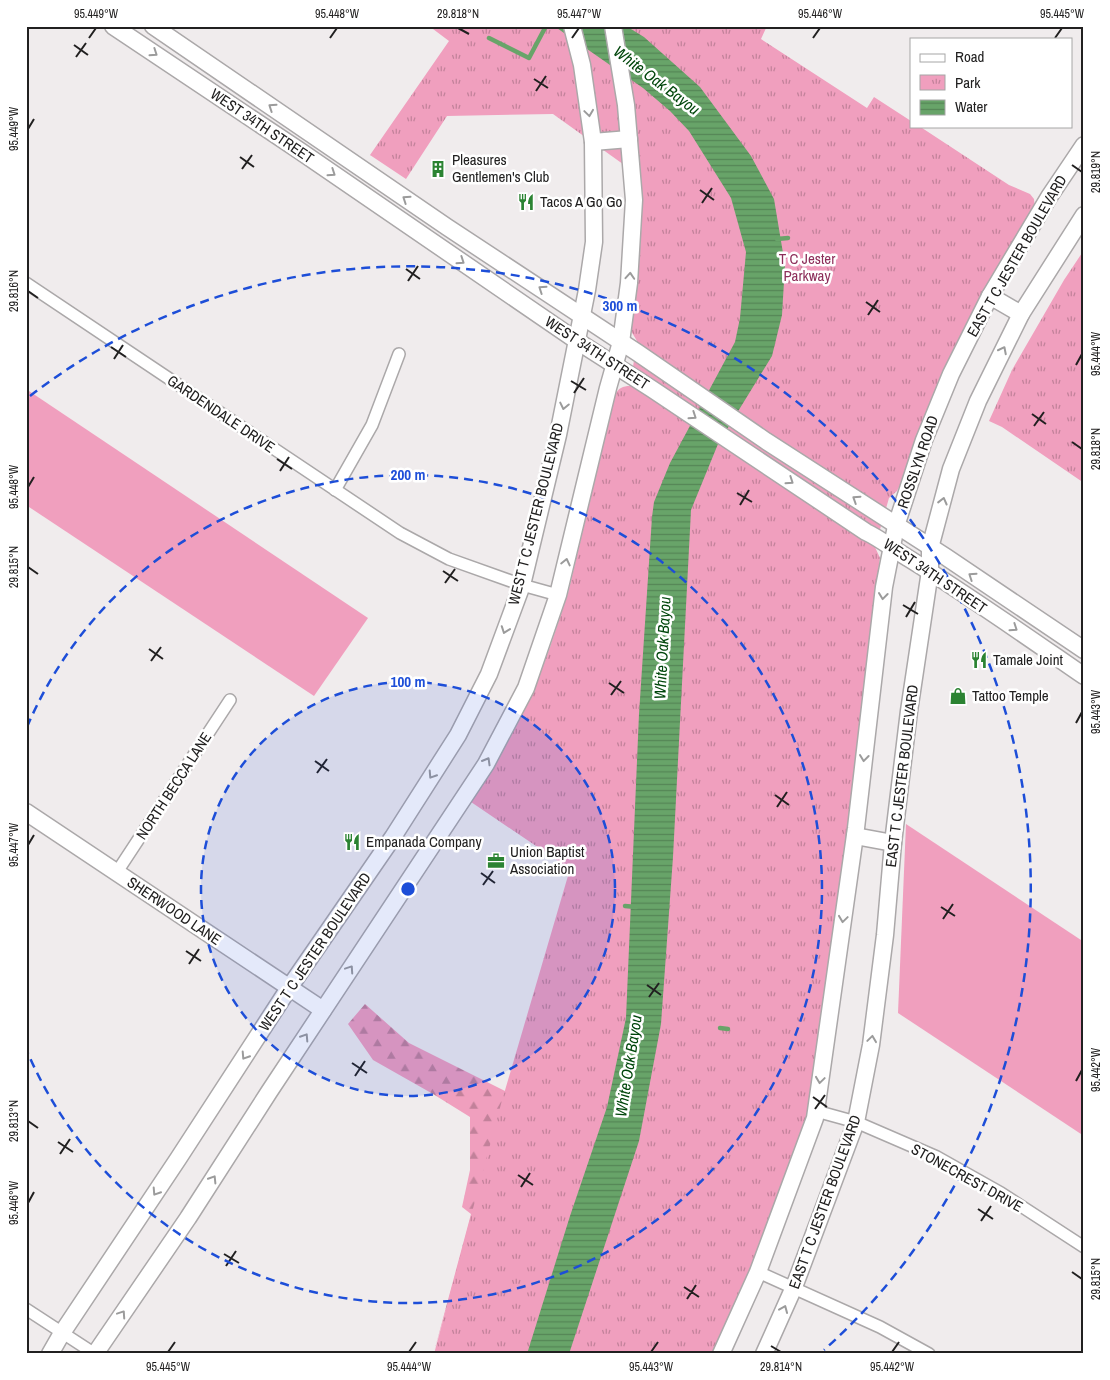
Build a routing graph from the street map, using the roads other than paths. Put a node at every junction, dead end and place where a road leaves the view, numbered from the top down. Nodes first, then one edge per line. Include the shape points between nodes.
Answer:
1 (113, 26) edge
2 (153, 26) edge
3 (572, 26) edge
4 (613, 26) edge
5 (629, 139) junction
6 (593, 142) junction
7 (1084, 145) edge
8 (1084, 215) edge
9 (26, 283) edge
10 (990, 296) junction
11 (1022, 314) junction
12 (582, 316) junction
13 (577, 341) junction
14 (621, 342) junction
15 (399, 354) dead end
16 (615, 365) junction
17 (942, 398) joint
18 (335, 490) junction
19 (896, 526) junction
20 (892, 548) junction
21 (930, 548) junction
22 (930, 571) junction
23 (522, 585) junction
24 (558, 595) junction
25 (1084, 650) edge
26 (1084, 676) edge
27 (230, 700) dead end
28 (26, 812) edge
29 (855, 836) junction
30 (893, 844) junction
31 (117, 872) junction
32 (289, 988) junction
33 (323, 1010) junction
34 (816, 1111) junction
35 (856, 1122) junction
36 (1084, 1247) edge
37 (758, 1272) junction
38 (794, 1287) junction
39 (26, 1309) edge
40 (62, 1333) junction
41 (50, 1354) edge
42 (95, 1354) edge
43 (721, 1354) edge
44 (764, 1354) edge
45 (929, 1354) edge

1 -> 13 main road, WEST 34TH STREET
12 -> 2 main road, WEST 34TH STREET
3 -> 6 main road, WEST T C JESTER BOULEVARD via 582,65
4 - 5 main road
5 - 6 main road
14 -> 5 main road via 629,283 634,200
6 - 12 main road, WEST T C JESTER BOULEVARD via 594,242
7 - 10 main road, EAST T C JESTER BOULEVARD via 1048,196
8 - 11 main road, EAST T C JESTER BOULEVARD
9 - 18 street, GARDENDALE DRIVE
10 - 11 main road
10 - 17 main road, EAST T C JESTER BOULEVARD
21 -> 11 main road, EAST T C JESTER BOULEVARD via 951,470 978,401
12 - 13 main road, WEST T C JESTER BOULEVARD
12 - 14 main road, WEST 34TH STREET
13 - 16 main road, WEST 34TH STREET
13 -> 23 main road, WEST T C JESTER BOULEVARD
14 - 16 main road
19 -> 14 main road, WEST 34TH STREET
15 - 18 street via 372,425
16 -> 20 main road, WEST 34TH STREET
24 -> 16 main road
17 - 19 main road, ROSSLYN ROAD via 924,440
18 - 23 street, GARDENDALE DRIVE via 400,533 449,559
19 - 20 main road
19 - 21 main road, WEST 34TH STREET
20 - 22 main road, WEST 34TH STREET
20 -> 29 main road via 884,587
21 - 22 main road, EAST T C JESTER BOULEVARD
25 -> 21 main road, WEST 34TH STREET
22 -> 26 main road, WEST 34TH STREET
22 - 30 main road, EAST T C JESTER BOULEVARD
23 - 24 street, GARDENDALE DRIVE
23 -> 32 main road, WEST T C JESTER BOULEVARD via 489,674 458,735 393,837
33 -> 24 main road via 486,764 526,688
27 - 31 street, NORTH BECCA LANE
28 - 31 main road, SHERWOOD LANE
29 - 30 main road
29 -> 34 main road
35 -> 30 main road, EAST T C JESTER BOULEVARD via 871,1045
31 - 32 main road, SHERWOOD LANE
32 - 33 main road, SHERWOOD LANE
32 -> 40 main road, WEST T C JESTER BOULEVARD
42 -> 33 main road
34 - 35 street, STONECREST DRIVE
34 - 37 main road
35 - 36 street, STONECREST DRIVE via 945,1162 1001,1193
35 - 38 main road, EAST T C JESTER BOULEVARD
37 - 38 street
37 - 43 main road
44 -> 38 main road, EAST T C JESTER BOULEVARD
38 - 45 street
39 - 40 street
40 - 41 main road, WEST T C JESTER BOULEVARD
40 - 42 street

